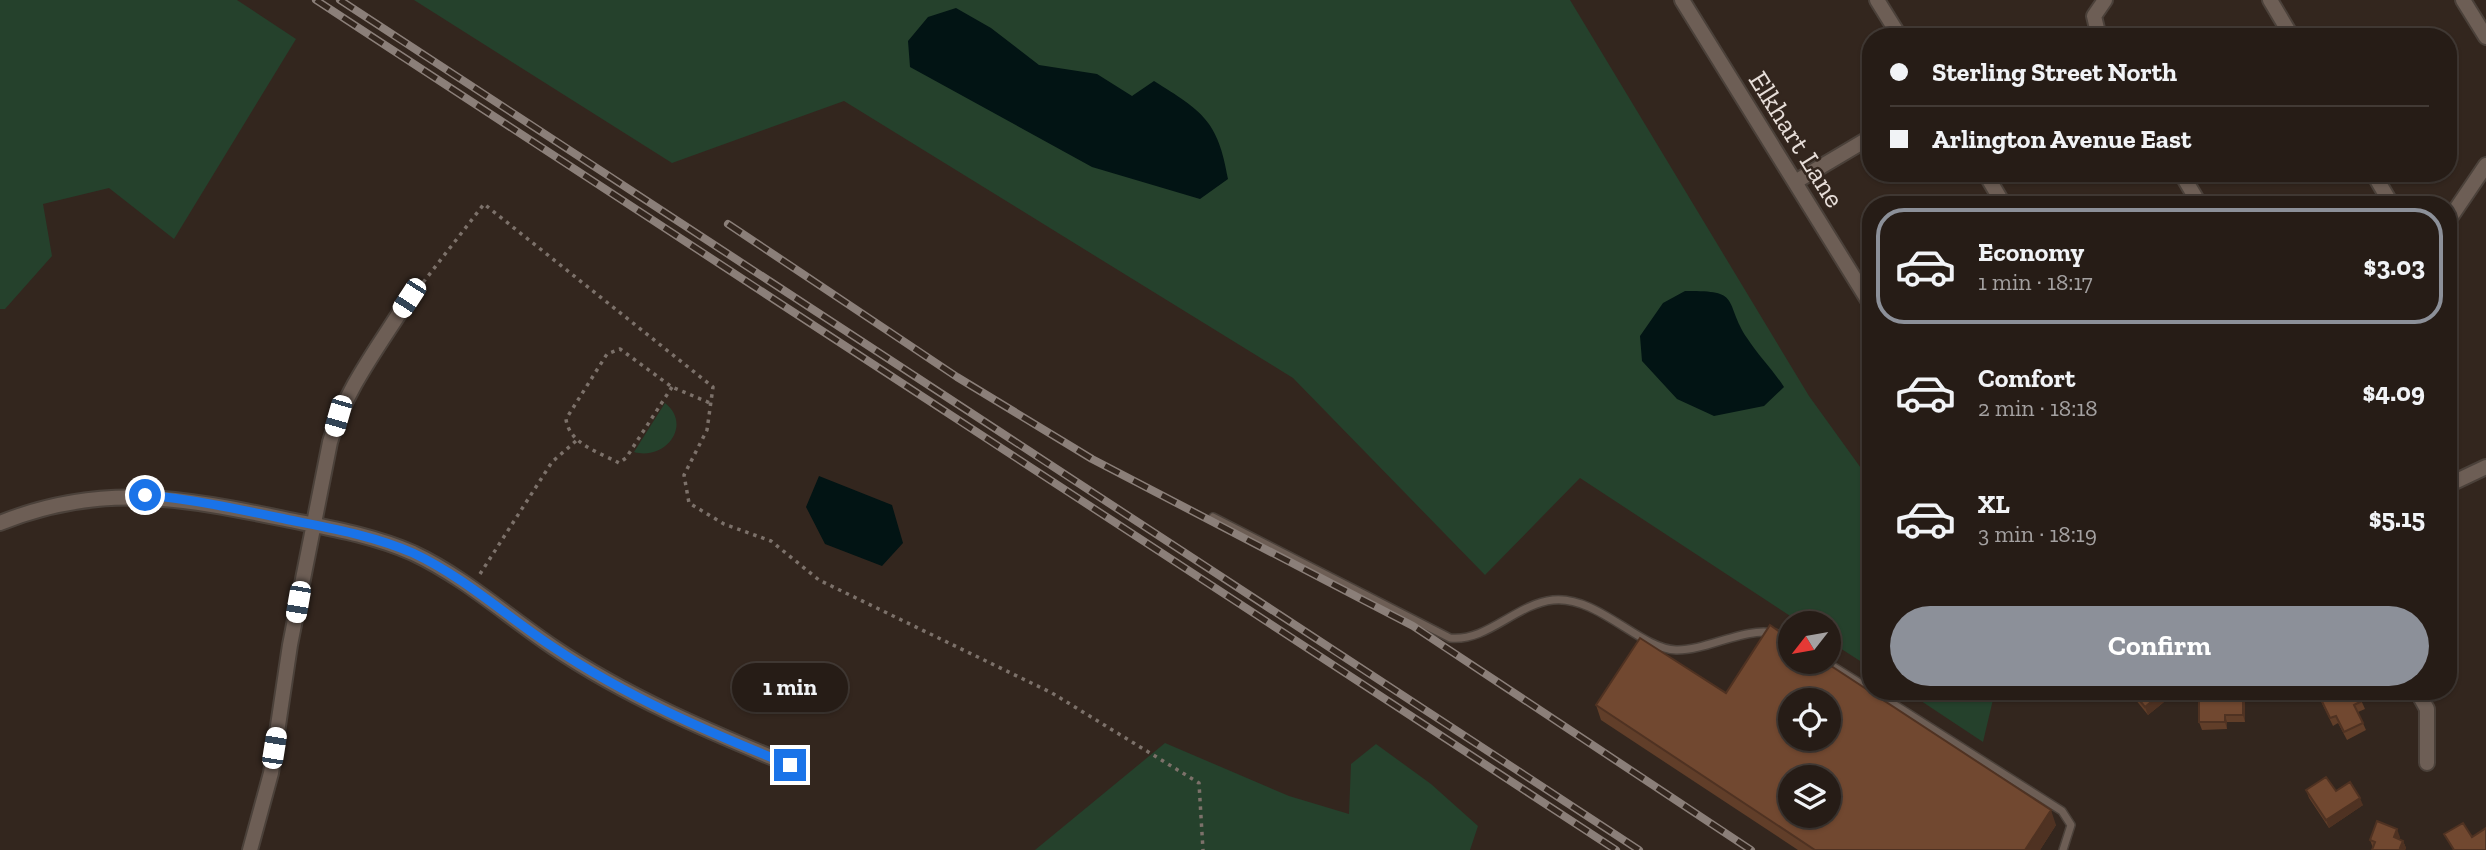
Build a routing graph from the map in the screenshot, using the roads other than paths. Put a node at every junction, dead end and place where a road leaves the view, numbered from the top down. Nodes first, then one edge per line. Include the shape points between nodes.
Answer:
1 (1682, 0) edge
2 (1877, 0) edge
3 (2105, 0) edge
4 (2270, 0) edge
5 (2463, 0) edge
6 (1894, 28) edge
7 (2097, 28) edge
8 (2287, 28) edge
9 (2486, 37) edge
10 (1862, 141) edge
11 (2486, 165) edge
12 (1795, 182) junction
13 (2457, 208) edge
14 (1862, 290) edge
15 (409, 298) road end
16 (2486, 467) edge
17 (2457, 481) edge
18 (1213, 517) dead end
19 (0, 523) edge
20 (313, 524) junction
21 (1778, 633) edge
22 (1841, 671) edge
23 (1862, 685) edge
24 (1886, 700) edge
25 (2422, 700) edge
26 (2427, 763) dead end
27 (790, 765) dead end
28 (255, 849) edge
29 (2063, 850) edge

1 - 12 street, Elkhart Lane
2 - 6 street
3 - 7 street via 2094,16
4 - 8 street
5 - 9 street
10 - 12 street
11 - 13 street
12 - 14 street, Elkhart Lane
15 - 20 street via 338,416
16 - 17 street
18 - 21 lane via 1450,638 1464,639 1532,603 1556,599 1591,608 1674,650
19 - 20 street via 65,502 145,495
20 - 27 street via 412,553 612,684
20 - 28 street
22 - 23 lane
24 - 29 lane via 2062,811 2071,825
25 - 26 street via 2427,709

